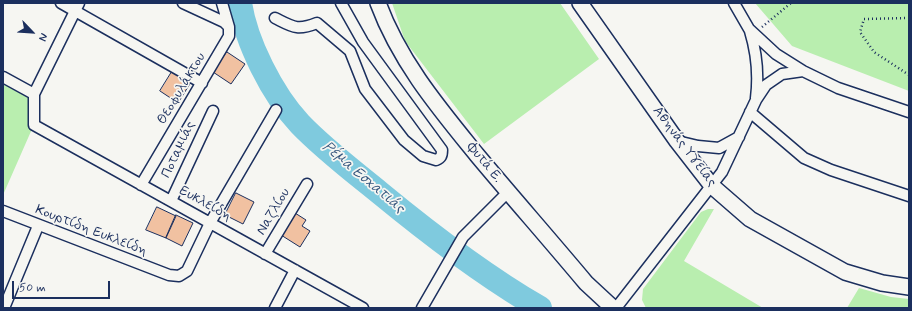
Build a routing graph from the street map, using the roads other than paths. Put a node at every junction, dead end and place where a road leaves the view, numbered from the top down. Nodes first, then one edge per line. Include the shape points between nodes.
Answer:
1 (61, 3) edge
2 (183, 3) edge
3 (222, 3) edge
4 (341, 3) edge
5 (378, 3) edge
6 (580, 3) edge
7 (734, 3) edge
8 (77, 7) edge
9 (275, 18) dead end
10 (230, 27) junction
11 (752, 32) junction
12 (804, 71) junction
13 (3, 77) edge
14 (202, 83) junction
15 (34, 94) junction
16 (756, 100) junction
17 (276, 110) dead end
18 (213, 111) dead end
19 (750, 112) junction
20 (909, 112) edge
21 (738, 137) junction
22 (677, 141) junction
23 (307, 184) dead end
24 (141, 185) junction
25 (712, 186) junction
26 (508, 192) junction
27 (909, 196) edge
28 (171, 201) junction
29 (3, 212) edge
30 (210, 223) junction
31 (38, 226) junction
32 (266, 254) junction
33 (295, 270) junction
34 (909, 287) edge
35 (4, 308) edge
36 (275, 308) edge
37 (363, 308) edge
38 (422, 308) edge
39 (614, 308) edge

1 - 8 street
2 - 10 street
3 - 10 street
4 - 9 street via 363,42 442,150 439,159 423,156 404,140 365,89 350,51 317,23 295,28
5 - 26 street, Φυτά Ε. via 386,26 408,66 438,108
6 - 22 street, Αθηνάς Υγείας
7 - 11 street
8 - 14 street
8 - 15 street
10 - 14 street, Θεοφυλάκτου via 229,36
11 - 12 street via 776,54
11 - 16 street via 759,74
12 - 16 street via 782,74 766,85
12 - 20 street via 838,88
13 - 15 street
14 - 24 street, Θεοφυλάκτου
15 - 24 street, Ευκλείδη via 34,125
16 - 19 street
17 - 30 street
18 - 28 street, Ποταμιάς
19 - 21 street
19 - 27 street via 804,158 831,170
21 - 22 street via 719,148
21 - 25 street via 722,172
22 - 25 street, Αθηνάς Υγείας
23 - 32 street, Ναζλίου
24 - 28 street, Ευκλείδη
25 - 34 street, Αθηνάς Υγείας via 750,219 845,272 882,283
25 - 39 street
26 - 38 street via 463,237
26 - 39 street, Φυτά Ε. via 586,283
28 - 30 street, Ευκλείδη
29 - 31 street, Κουρτίδη Ευκλείδη
30 - 31 street, Κουρτίδη Ευκλείδη via 186,271 178,276 170,276
30 - 32 street, Ευκλείδη
31 - 35 street
32 - 33 street, Ευκλείδη
33 - 36 street
33 - 37 street, Ευκλείδη

